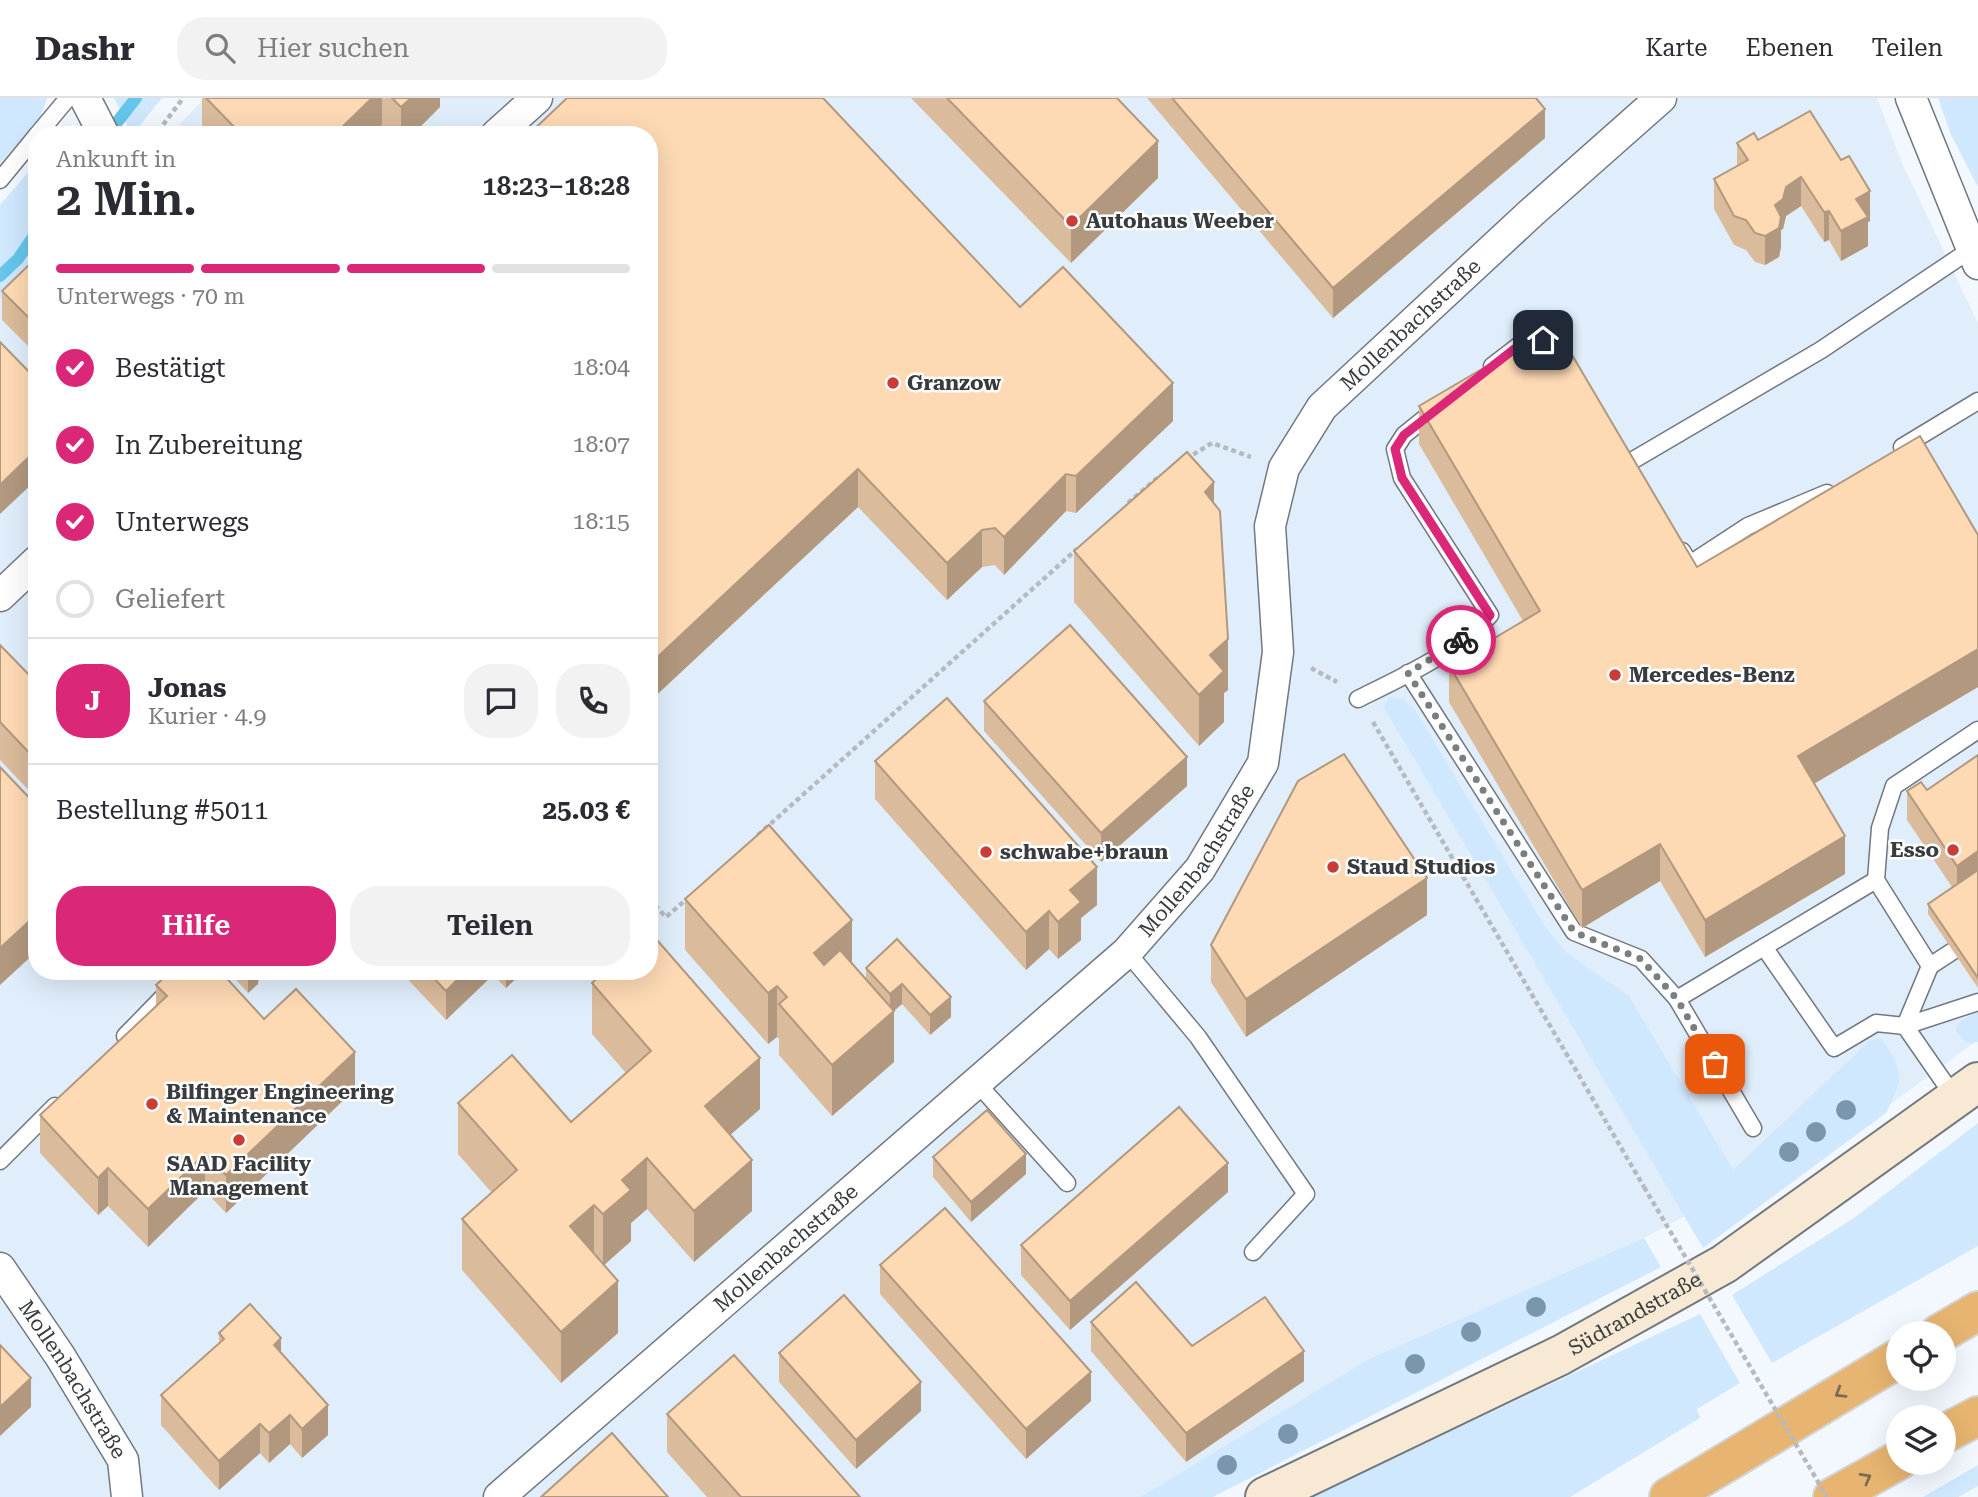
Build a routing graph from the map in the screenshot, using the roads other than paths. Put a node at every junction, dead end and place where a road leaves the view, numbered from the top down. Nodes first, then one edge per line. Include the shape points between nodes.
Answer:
1 (537, 98) edge
2 (1661, 98) edge
3 (1911, 98) edge
4 (88, 111) edge
5 (56, 126) edge
6 (506, 126) edge
7 (28, 146) edge
8 (0, 180) edge
9 (1974, 257) edge
10 (1560, 352) edge
11 (1475, 379) edge
12 (1978, 401) edge
13 (1445, 403) edge
14 (1891, 454) edge
15 (1630, 462) edge
16 (1844, 483) edge
17 (1676, 541) edge
18 (28, 570) edge
19 (0, 596) edge
20 (1408, 673) junction
21 (1358, 699) dead end
22 (1978, 730) edge
23 (1876, 880) junction
24 (1764, 947) junction
25 (1952, 951) edge
26 (1126, 952) junction
27 (1930, 966) junction
28 (167, 993) edge
29 (1677, 999) junction
30 (1978, 1002) edge
31 (1905, 1026) junction
32 (108, 1053) edge
33 (975, 1082) junction
34 (1967, 1091) edge
35 (69, 1092) edge
36 (1753, 1128) dead end
37 (0, 1161) edge
38 (1067, 1183) dead end
39 (1253, 1252) dead end
40 (0, 1268) edge
41 (1978, 1311) edge
42 (1956, 1324) edge
43 (1886, 1366) edge
44 (1978, 1416) edge
45 (1956, 1428) edge
46 (1886, 1467) edge
47 (127, 1497) edge
48 (499, 1497) edge
49 (1265, 1497) edge
50 (1669, 1497) edge
51 (1833, 1497) edge

1 - 6 street
2 - 26 street, Mollenbachstraße via 1322,407 1284,468 1270,526 1278,652 1263,763 1200,869
3 - 9 street
4 - 5 lane
7 - 8 lane
9 - 15 lane
10 - 11 lane via 1543,340 1522,343
12 - 14 lane
13 - 20 lane via 1404,435 1395,449 1402,478 1490,615 1479,628
16 - 17 lane via 1748,526 1690,564
18 - 19 street
20 - 21 lane
20 - 29 lane via 1574,932 1641,959
22 - 23 lane via 1894,786 1880,828
23 - 24 lane
23 - 27 lane
24 - 29 lane
24 - 31 lane via 1834,1048 1876,1023
25 - 27 lane
26 - 33 street, Mollenbachstraße
26 - 39 lane via 1198,1037 1306,1194
27 - 31 lane
28 - 32 lane
29 - 36 lane
30 - 31 lane
31 - 34 lane
33 - 38 lane
33 - 48 street, Mollenbachstraße
34 - 49 main road, Südrandstraße via 1724,1265 1561,1355
35 - 37 lane
40 - 47 street, Mollenbachstraße via 123,1460
41 - 42 highway
43 -> 50 highway
44 - 45 highway
51 -> 46 highway

